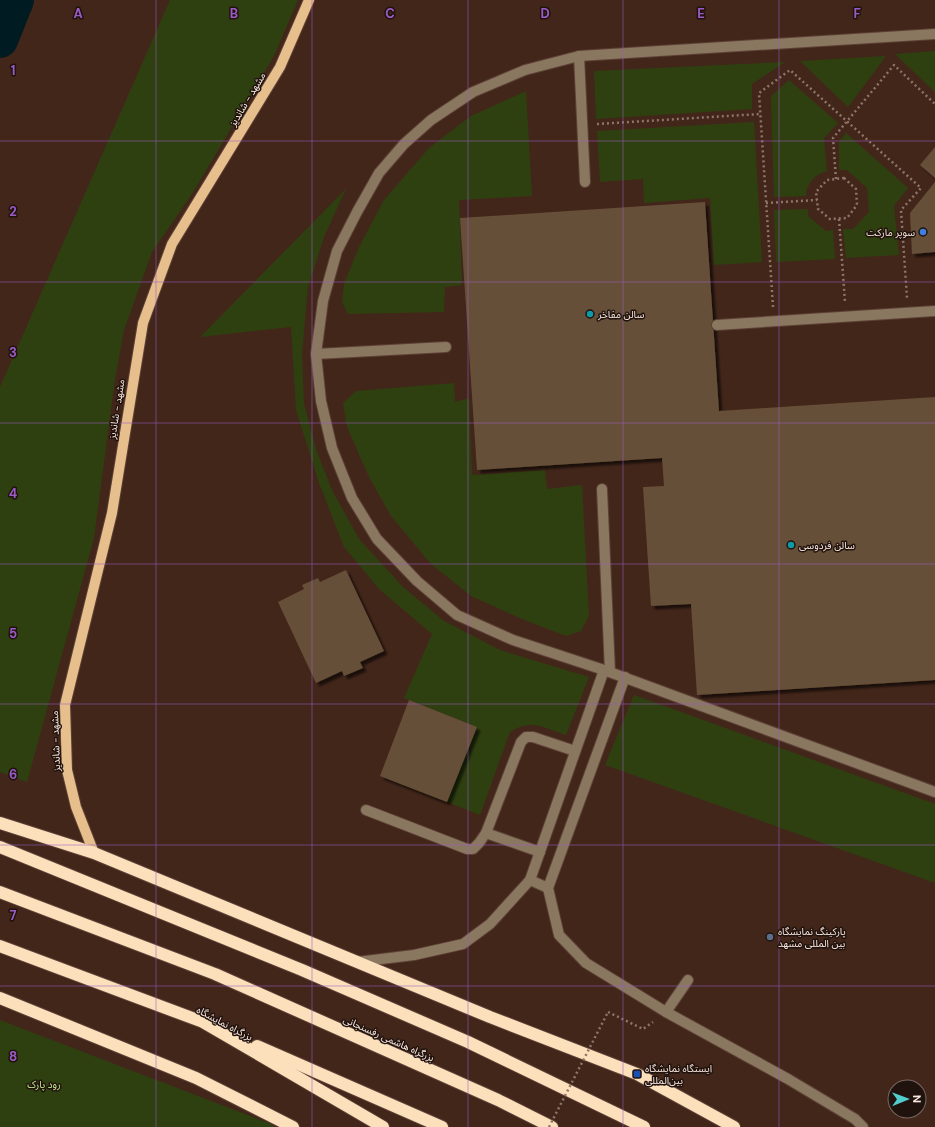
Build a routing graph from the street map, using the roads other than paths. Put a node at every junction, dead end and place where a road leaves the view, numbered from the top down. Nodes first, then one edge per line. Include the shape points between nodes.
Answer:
1 (309, 0) edge
2 (935, 34) edge
3 (579, 56) junction
4 (585, 182) dead end
5 (935, 311) edge
6 (717, 325) dead end
7 (446, 347) dead end
8 (316, 354) junction
9 (602, 489) dead end
10 (607, 671) junction
11 (625, 678) junction
12 (575, 750) junction
13 (935, 792) edge
14 (366, 810) dead end
15 (0, 823) edge
16 (486, 833) junction
17 (0, 847) edge
18 (540, 852) junction
19 (94, 853) junction
20 (530, 880) junction
21 (548, 888) junction
22 (0, 892) edge
23 (0, 946) edge
24 (357, 962) junction
25 (688, 980) dead end
26 (0, 998) edge
27 (666, 1012) junction
28 (203, 1022) junction
29 (293, 1127) edge
30 (383, 1127) edge
31 (442, 1127) edge
32 (550, 1127) edge
33 (644, 1127) edge
34 (734, 1127) edge
35 (863, 1127) edge

1 - 19 main road, مشهد - شاندیز via 280,67 172,244 143,323 112,513 65,705 67,770 76,807
2 - 3 street
3 - 4 street
3 - 8 street via 525,70 473,92 431,120 404,144 379,173 337,250 323,301
5 - 6 street
7 - 8 street
8 - 10 street via 321,401 332,448 352,498 377,539 417,581 457,615 513,640
9 - 10 street
10 - 11 street
10 - 12 street
11 - 13 street
11 - 21 street
12 - 16 street via 533,736 526,737 521,742
12 - 18 street
14 - 16 street via 467,849 473,849
15 - 19 highway
16 - 18 street
17 - 33 highway via 432,1026
18 - 20 street
19 - 24 highway
20 - 21 street
20 - 24 street via 490,924 463,944 414,955
21 - 27 street via 559,935 586,963
22 - 32 highway, بزرگراه هاشمی رفسنجانی via 215,974 498,1100
23 - 28 highway, بزرگراه نمایشگاه
24 - 34 highway via 637,1074
25 - 27 street
26 - 29 highway via 196,1078
27 - 35 street via 788,1079 855,1119
28 - 30 highway, بزرگراه نمایشگاه
28 - 31 highway

